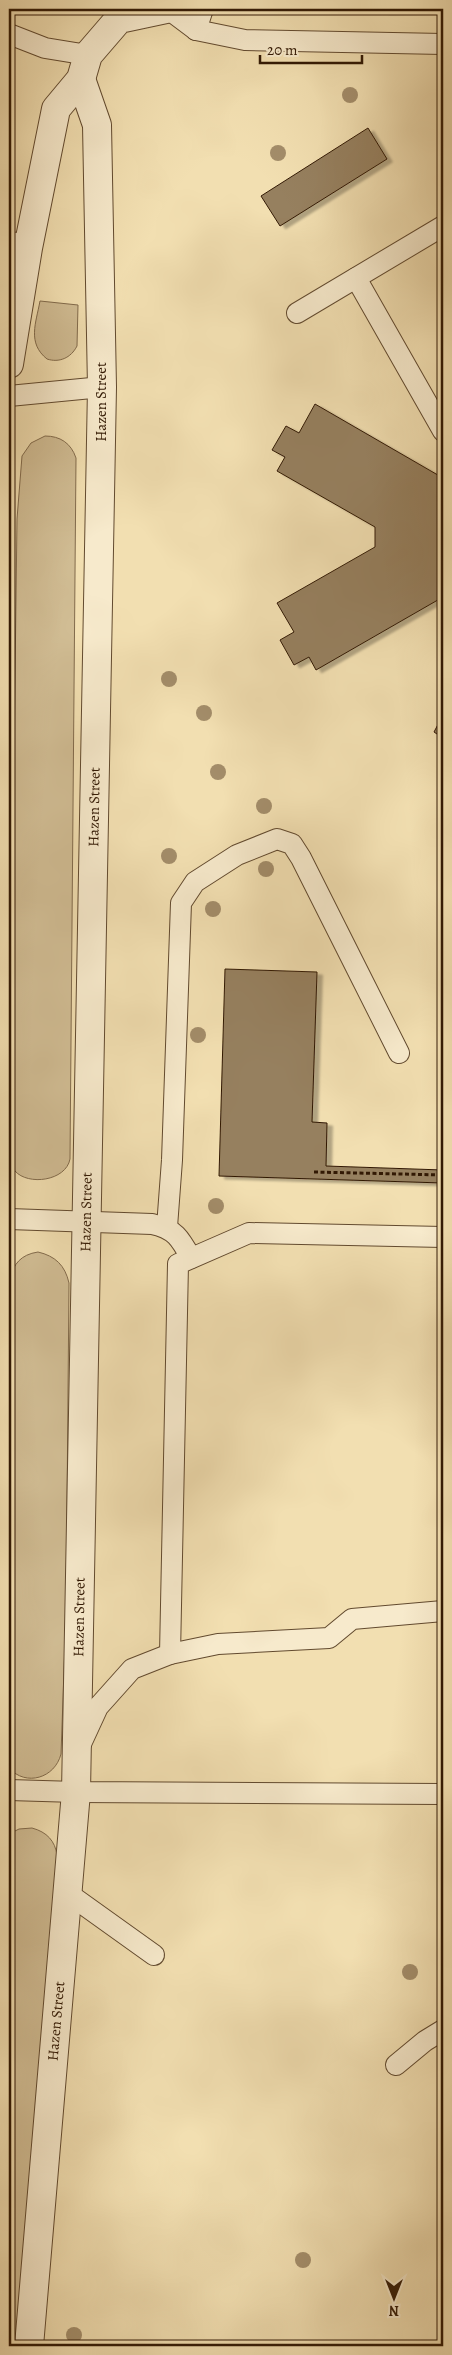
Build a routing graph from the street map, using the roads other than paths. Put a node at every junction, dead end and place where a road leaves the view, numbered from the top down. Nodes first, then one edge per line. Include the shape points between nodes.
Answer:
1 (167, 9) edge
2 (203, 9) edge
3 (121, 12) edge
4 (196, 30) junction
5 (9, 34) edge
6 (443, 44) edge
7 (85, 67) junction
8 (443, 226) edge
9 (18, 245) edge
10 (356, 278) junction
11 (297, 313) dead end
12 (9, 364) edge
13 (102, 387) junction
14 (9, 396) edge
15 (443, 431) edge
16 (399, 1053) dead end
17 (9, 1219) edge
18 (86, 1222) junction
19 (167, 1227) junction
20 (443, 1237) edge
21 (191, 1258) junction
22 (443, 1611) edge
23 (170, 1654) junction
24 (76, 1752) junction
25 (9, 1790) edge
26 (76, 1792) junction
27 (443, 1794) edge
28 (66, 1892) junction
29 (154, 1955) dead end
30 (443, 2030) edge
31 (396, 2065) dead end
32 (29, 2346) edge

1 - 3 street
1 - 4 lane
2 - 4 lane
3 - 7 street
4 - 6 lane via 245,40
5 - 7 lane
7 - 9 street via 56,109
7 - 13 street, Hazen Street via 97,125
8 - 10 lane
9 - 12 street
10 - 11 lane
10 - 15 lane
13 - 14 lane
13 - 18 street, Hazen Street
16 - 19 lane via 292,844 277,839 269,842 237,855 195,882 181,902
17 - 18 lane
18 - 19 lane
18 - 24 street, Hazen Street
19 - 21 lane via 181,1239
20 - 21 lane via 249,1234
21 - 23 lane via 178,1264
22 - 23 lane via 352,1619 329,1638 218,1644
23 - 24 lane via 132,1669 98,1707
24 - 26 street, Hazen Street
25 - 26 lane
26 - 27 lane
26 - 28 street, Hazen Street
28 - 29 lane
28 - 32 street, Hazen Street
30 - 31 lane

